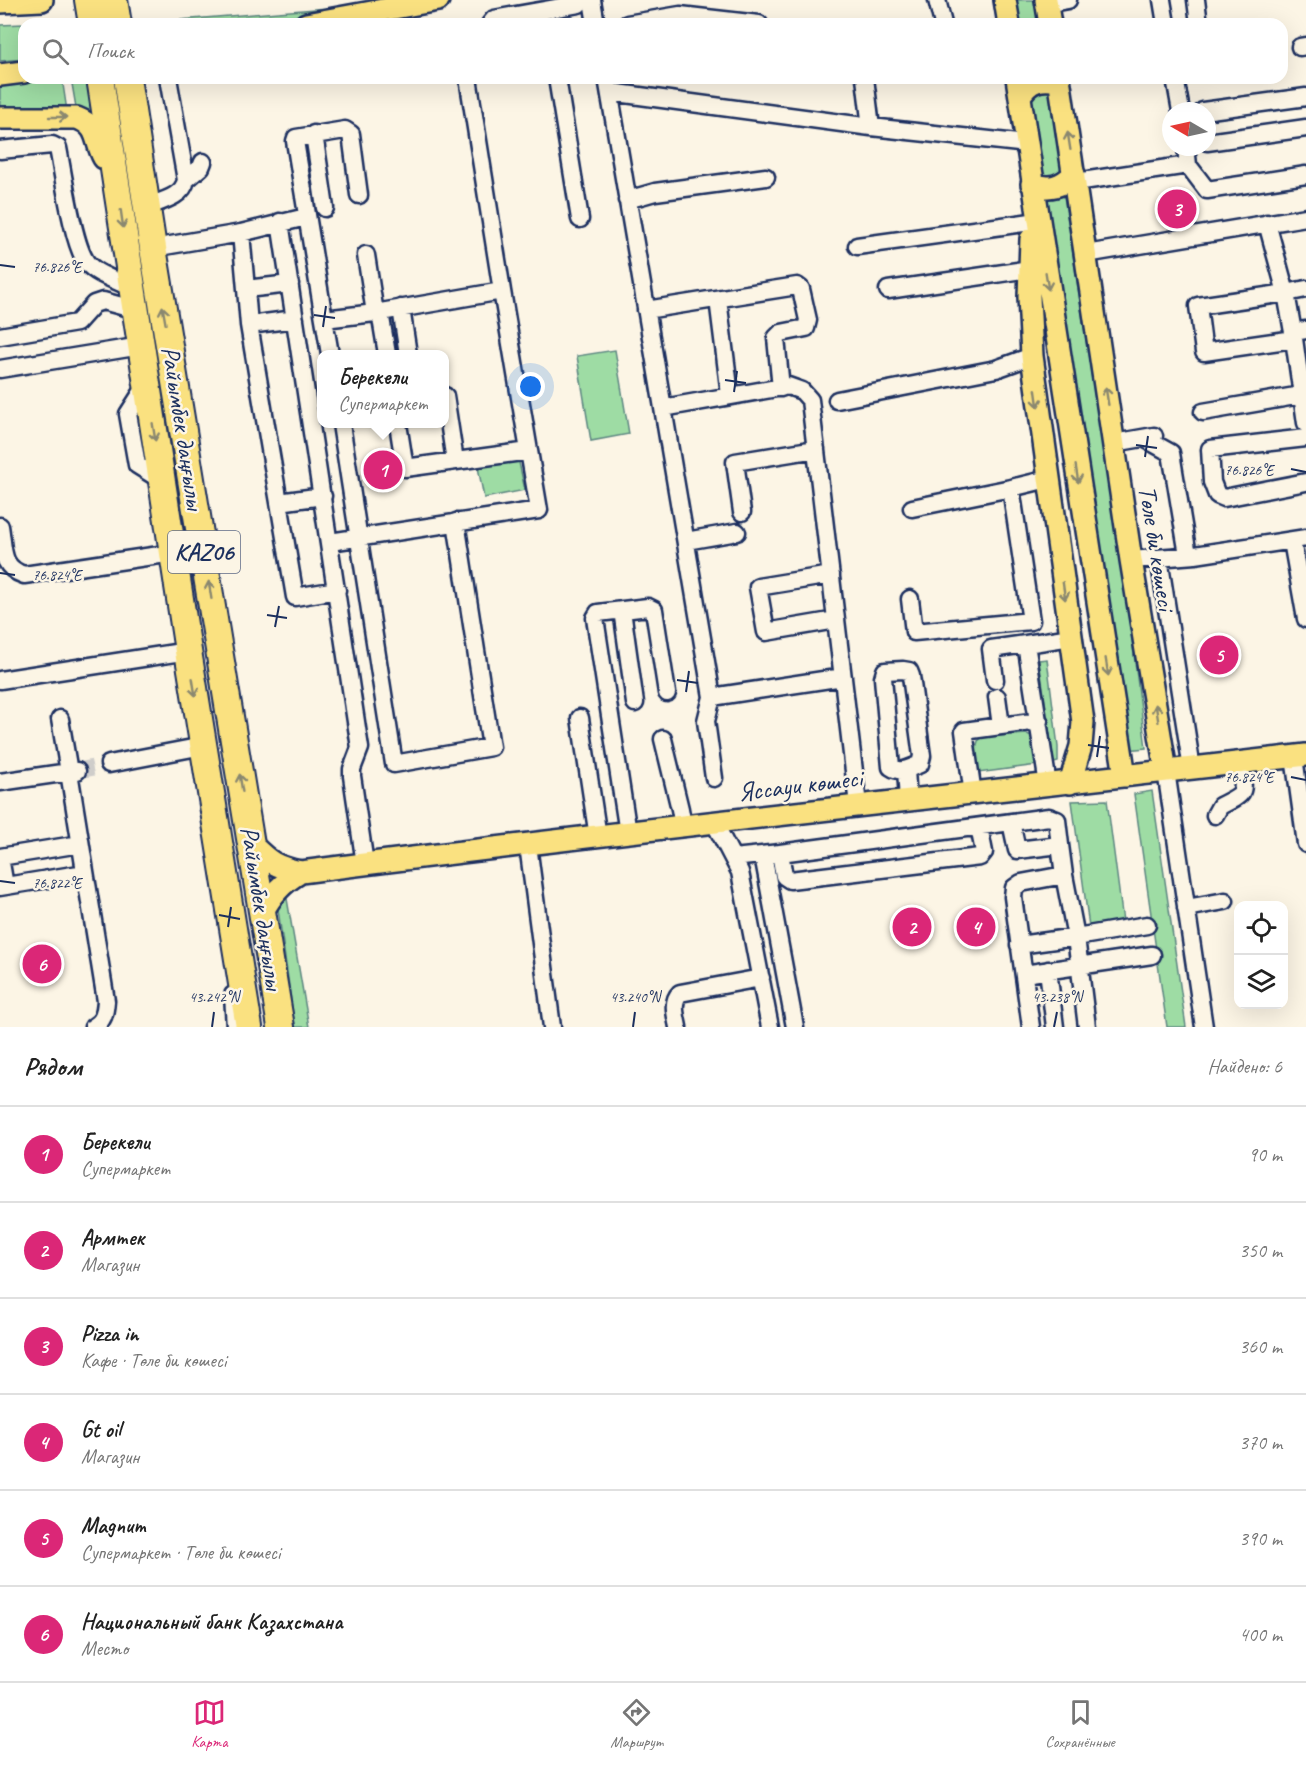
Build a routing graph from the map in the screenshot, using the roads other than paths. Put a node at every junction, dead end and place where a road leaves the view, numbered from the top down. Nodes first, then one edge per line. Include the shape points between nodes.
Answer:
1 (42, 0) edge
2 (116, 0) edge
3 (438, 0) edge
4 (937, 0) edge
5 (1005, 0) edge
6 (1068, 0) edge
7 (1162, 0) edge
8 (1196, 0) edge
9 (0, 2) edge
10 (586, 2) edge
11 (1047, 9) edge
12 (118, 18) edge
13 (354, 18) edge
14 (499, 18) edge
15 (593, 18) edge
16 (662, 18) edge
17 (715, 18) edge
18 (942, 18) edge
19 (1008, 18) edge
20 (1165, 18) edge
21 (1198, 18) edge
22 (18, 73) edge
23 (0, 75) edge
24 (101, 84) edge
25 (128, 84) edge
26 (140, 84) edge
27 (169, 84) edge
28 (469, 84) edge
29 (558, 84) edge
30 (866, 84) edge
31 (1060, 84) edge
32 (1176, 84) edge
33 (609, 85) edge
34 (1018, 87) edge
35 (1306, 97) edge
36 (1179, 102) edge
37 (1216, 109) edge
38 (0, 118) edge
39 (871, 127) junction
40 (1306, 128) edge
41 (314, 134) junction
42 (1216, 141) edge
43 (1027, 144) junction
44 (0, 150) edge
45 (1187, 156) edge
46 (203, 162) dead end
47 (1188, 165) junction
48 (140, 168) junction
49 (115, 172) junction
50 (1306, 175) edge
51 (766, 177) dead end
52 (1031, 178) junction
53 (1075, 178) junction
54 (186, 180) junction
55 (359, 195) dead end
56 (627, 200) junction
57 (146, 207) junction
58 (325, 208) dead end
59 (306, 217) junction
60 (1306, 217) edge
61 (580, 219) dead end
62 (280, 222) junction
63 (1031, 222) junction
64 (1267, 224) junction
65 (241, 233) junction
66 (857, 246) dead end
67 (153, 248) junction
68 (1086, 254) junction
69 (366, 255) dead end
70 (1030, 269) junction
71 (290, 284) junction
72 (246, 289) junction
73 (1306, 289) edge
74 (888, 290) dead end
75 (502, 291) junction
76 (134, 299) junction
77 (718, 299) junction
78 (1283, 300) junction
79 (401, 308) junction
80 (646, 310) junction
81 (377, 312) junction
82 (296, 319) junction
83 (324, 320) junction
84 (249, 325) junction
85 (1298, 334) edge
86 (0, 336) edge
87 (141, 346) junction
88 (329, 350) edge
89 (386, 350) edge
90 (407, 350) edge
91 (1032, 356) junction
92 (0, 369) edge
93 (781, 387) junction
94 (730, 395) junction
95 (1301, 395) junction
96 (837, 400) dead end
97 (663, 408) junction
98 (1203, 412) dead end
99 (1301, 425) edge
100 (449, 426) edge
101 (342, 428) edge
102 (399, 428) edge
103 (1306, 438) edge
104 (1114, 443) junction
105 (816, 448) junction
106 (529, 451) junction
107 (455, 461) junction
108 (1048, 479) junction
109 (1306, 482) edge
110 (1011, 488) junction
111 (323, 496) junction
112 (279, 502) junction
113 (912, 508) dead end
114 (742, 512) dead end
115 (456, 522) junction
116 (0, 526) edge
117 (737, 532) dead end
118 (358, 536) junction
119 (1299, 540) edge
120 (686, 541) junction
121 (330, 542) junction
122 (173, 553) junction
123 (1188, 555) junction
124 (1159, 558) junction
125 (1131, 560) junction
126 (831, 575) junction
127 (337, 590) junction
128 (910, 599) dead end
129 (622, 610) junction
130 (1306, 619) edge
131 (836, 620) junction
132 (1071, 637) junction
133 (1026, 644) junction
134 (188, 651) junction
135 (843, 677) junction
136 (0, 680) edge
137 (995, 680) dead end
138 (667, 693) dead end
139 (712, 697) junction
140 (998, 697) dead end
141 (635, 703) dead end
142 (580, 718) dead end
143 (60, 719) dead end
144 (1038, 721) junction
145 (1001, 726) junction
146 (663, 739) dead end
147 (203, 746) junction
148 (1300, 756) edge
149 (1240, 763) junction
150 (109, 764) tunnel mouth
151 (1192, 769) junction
152 (906, 770) junction
153 (1166, 771) junction
154 (73, 772) junction
155 (1125, 776) junction
156 (714, 778) dead end
157 (0, 782) edge
158 (1070, 783) junction
159 (1048, 785) junction
160 (973, 794) junction
161 (908, 801) junction
162 (858, 805) junction
163 (1215, 815) dead end
164 (714, 822) junction
165 (1011, 822) junction
166 (683, 826) junction
167 (979, 827) junction
168 (628, 833) junction
169 (598, 837) junction
170 (80, 844) junction
171 (251, 844) junction
172 (1306, 844) edge
173 (528, 845) junction
174 (1060, 845) junction
175 (780, 854) junction
176 (763, 855) junction
177 (0, 857) edge
178 (733, 858) junction
179 (365, 864) junction
180 (301, 872) junction
181 (85, 873) junction
182 (1064, 875) junction
183 (226, 884) junction
184 (2, 886) edge
185 (1225, 901) dead end
186 (1186, 908) junction
187 (262, 913) junction
188 (1147, 925) dead end
189 (1076, 937) junction
190 (1019, 945) junction
191 (1152, 955) dead end
192 (1079, 966) junction
193 (1048, 970) junction
194 (1023, 974) junction
195 (760, 978) junction
196 (93, 1027) edge
197 (235, 1027) edge
198 (249, 1027) edge
199 (281, 1027) edge
200 (552, 1027) edge
201 (678, 1027) edge
202 (770, 1027) edge
203 (795, 1027) edge
204 (1031, 1027) edge
205 (1055, 1027) edge
206 (1087, 1027) edge
207 (1204, 1027) edge

1 - 9 main road
2 - 12 highway
3 - 13 main road
4 - 18 street
5 - 19 main road
6 - 11 street
7 - 20 street
8 - 21 street
10 - 14 street
10 - 15 street
16 - 17 street
22 - 23 main road
24 - 49 highway, Райымбек даңғылы / KАZ06
25 - 48 highway, Райымбек даңғылы / KАZ06
26 - 48 main road
27 - 54 street
28 - 75 street
29 - 61 street
30 - 39 street
53 -> 31 main road, Төле би көшесі
32 - 36 street
33 - 39 street
33 - 56 street
34 - 43 main road
35 - 37 street
38 -> 49 main road via 68,117 84,121 96,132 102,156
39 - 43 street
40 - 42 street
41 - 55 street via 345,130 351,134
41 - 58 street
41 - 59 street via 298,136 295,141
43 - 52 main road
44 - 76 street via 52,145 58,148 77,243 87,263
45 - 47 street
46 - 54 street
47 - 50 street via 1207,190
47 - 53 street
48 - 57 highway, Райымбек даңғылы / KАZ06
49 -> 76 highway, Райымбек даңғылы / KАZ06
51 - 56 street via 655,192
52 - 53 main road via 1041,187 1058,186
52 - 63 main road
52 -> 155 main road
53 - 68 main road, Төле би көшесі
54 - 57 street via 179,193
56 - 80 street
57 - 67 highway, Райымбек даңғылы / KАZ06
59 - 62 street
59 - 83 street
60 - 64 street
62 - 65 street
62 - 71 street
63 - 66 street
63 - 70 main road
64 - 68 street
64 - 78 street
65 - 67 street
65 - 72 street
171 -> 67 highway, Райымбек даңғылы / KАZ06
104 -> 68 main road, Төле би көшесі
69 - 81 street
70 - 74 street
70 - 91 main road
71 - 72 street
71 - 82 street
72 - 84 street
73 - 78 street
75 - 79 street
75 - 106 street
76 - 86 street via 94,304 77,323
76 - 87 highway, Райымбек даңғылы / KАZ06
77 - 80 street
77 - 93 street via 797,286 801,289 808,320 806,328 781,333 776,338
77 - 94 street
78 - 85 street
78 - 85 street via 1198,306 1204,352
79 - 81 street
79 - 90 street
80 - 97 street
81 - 83 street
81 - 89 street
82 - 84 street
82 - 111 street
83 - 88 street
84 - 112 street
85 - 95 street
87 - 92 street
87 - 122 highway, Райымбек даңғылы / KАZ06
91 - 96 street via 996,369
91 -> 108 main road
93 - 94 street
93 - 105 street via 802,391 810,400
94 - 97 street
95 - 98 street
95 - 99 street
97 - 120 street
100 - 107 street
101 - 118 street
102 - 107 street via 405,468
103 - 109 street via 1210,449 1212,482 1217,495 1224,498
104 - 123 street via 1150,437 1171,453
104 - 125 main road, Төле би көшесі
105 - 114 street via 735,462
105 - 126 street via 818,498
106 - 107 street
106 - 115 street via 539,510
108 - 110 street
108 -> 132 main road
110 - 113 street
110 - 128 street via 1031,621 914,632
111 - 112 street
111 - 121 street
112 - 127 street via 295,597
115 - 118 street
115 - 118 street via 491,747 394,764
116 - 122 street via 6,563 12,571 24,575
117 - 120 street
118 - 121 street
119 - 123 street
119 - 130 street
120 - 139 street
121 - 127 street
122 - 134 highway, Райымбек даңғылы / KАZ06
123 - 124 street
124 - 125 street
124 - 151 street
153 -> 125 main road, Төле би көшесі
126 - 131 street
126 - 131 street via 758,587 766,632
127 - 179 street via 360,748 352,776
129 - 138 street via 654,610
129 - 141 street
129 - 168 street via 598,613 595,618
131 - 135 street
132 - 133 street
132 - 158 main road via 1083,722 1082,746
133 - 137 street via 991,649
133 - 144 street
134 - 136 street
134 -> 147 highway, Райымбек даңғылы / KАZ06
135 - 139 street
135 - 162 street
139 - 156 street via 706,721
140 - 145 street
142 - 169 street
143 - 154 street
144 - 145 street
144 - 159 street
145 - 160 street via 964,731
146 - 166 street
147 - 150 street
147 - 183 highway, Райымбек даңғылы / KАZ06
148 - 149 main road, Яссауи көшесі
148 - 172 street
149 - 151 main road, Яссауи көшесі
149 - 163 street via 1241,794 1220,806
151 - 153 main road, Яссауи көшесі
152 - 152 street via 891,767 882,678 885,671 909,670 911,676 922,756 920,764
152 - 161 street
153 - 155 main road, Яссауи көшесі
153 - 186 street, Төле би көшесі
154 - 157 street
154 - 170 street
155 - 158 main road, Яссауи көшесі
158 - 159 main road, Яссауи көшесі
159 - 160 main road, Яссауи көшесі
160 - 161 main road, Яссауи көшесі
161 - 162 main road, Яссауи көшесі
162 - 164 main road, Яссауи көшесі
164 - 166 main road, Яссауи көшесі
164 - 178 street
165 - 167 street
165 - 174 street via 1017,850
165 - 174 street via 1054,818
166 - 168 main road, Яссауи көшесі
167 - 175 street
167 - 175 street via 984,852 980,857 790,880 783,876
168 - 169 main road, Яссауи көшесі
169 - 173 main road, Яссауи көшесі
170 - 177 street
170 - 181 street
171 - 180 main road via 280,868
171 - 187 highway, Райымбек даңғылы / KАZ06
173 - 179 main road, Яссауи көшесі
173 - 200 street
174 - 182 street
175 - 176 street
176 - 178 street
176 - 203 street
177 - 184 street
178 - 195 street via 740,872
179 - 180 main road, Яссауи көшесі
180 - 187 main road via 270,897
181 - 184 street
181 - 196 street via 106,1001 105,1015
182 - 189 street
182 - 190 street via 1021,883 1014,888
183 - 197 street
183 - 198 highway, Райымбек даңғылы / KАZ06
185 - 186 street
186 - 207 street, Төле би көшесі
187 - 199 highway, Райымбек даңғылы / KАZ06
188 - 189 street
189 - 190 street
189 - 192 street
190 - 194 street
191 - 192 street
192 - 193 street
192 - 206 street
193 - 194 street
193 - 205 street
194 - 204 street
195 - 201 street via 680,993 674,1003
195 - 202 street

